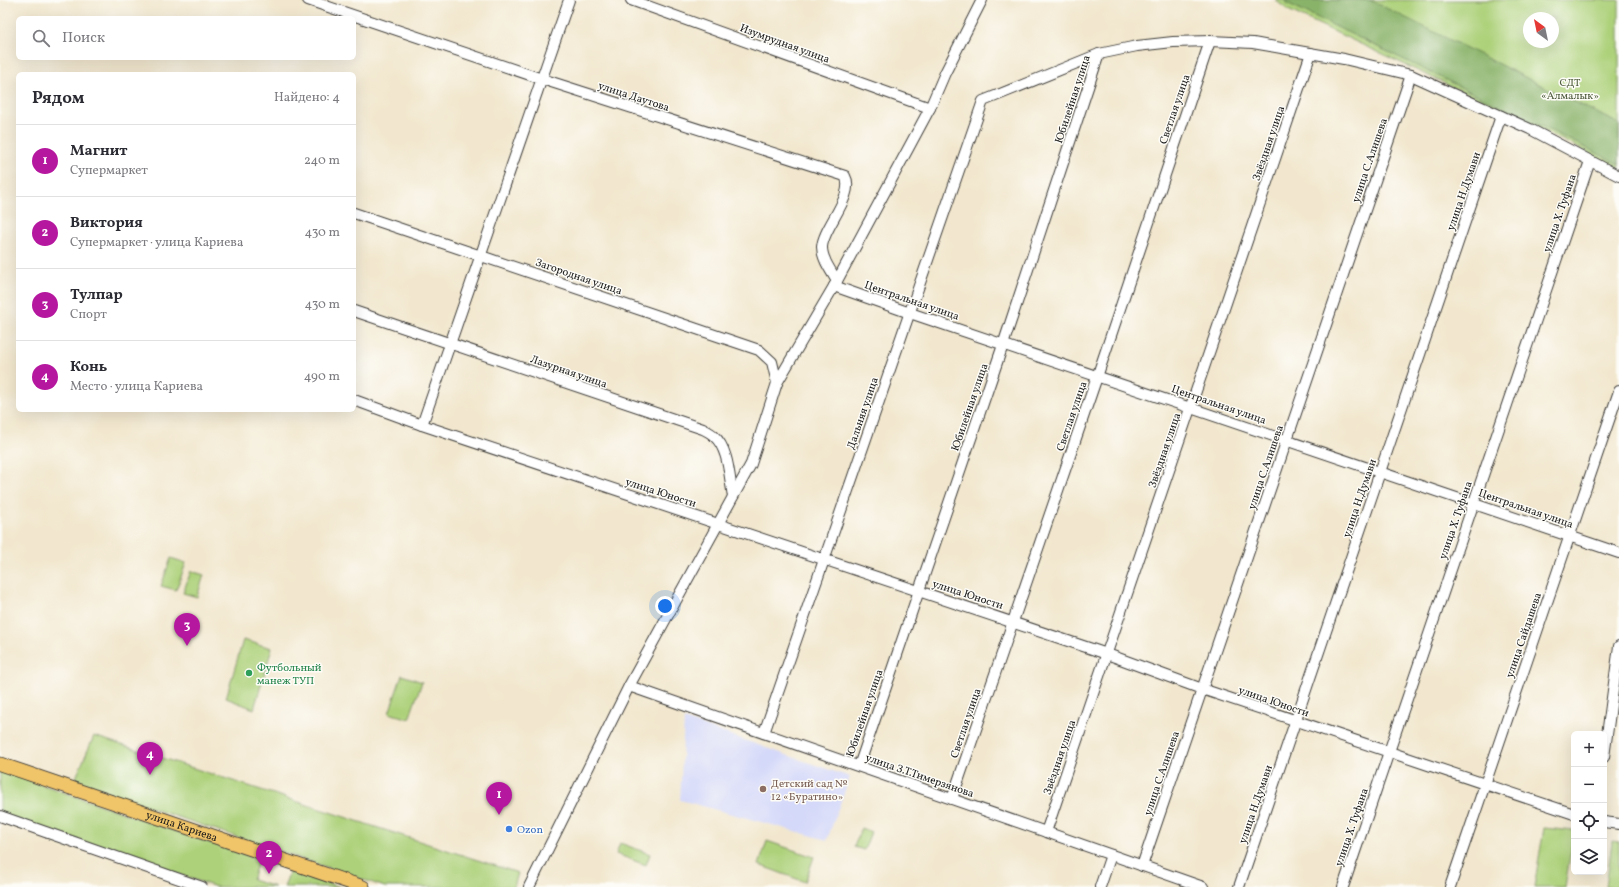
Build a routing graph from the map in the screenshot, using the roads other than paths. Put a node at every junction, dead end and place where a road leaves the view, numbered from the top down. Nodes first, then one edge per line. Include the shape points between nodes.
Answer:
1 (308, 0) edge
2 (569, 0) edge
3 (631, 0) edge
4 (982, 0) edge
5 (355, 16) edge
6 (356, 16) edge
7 (1210, 41) junction
8 (1311, 53) junction
9 (1099, 54) junction
10 (1411, 75) junction
11 (542, 80) junction
12 (930, 108) junction
13 (1501, 116) junction
14 (1590, 161) junction
15 (1619, 176) edge
16 (356, 214) edge
17 (481, 256) junction
18 (835, 283) junction
19 (356, 311) edge
20 (910, 313) junction
21 (451, 344) junction
22 (1003, 345) junction
23 (1098, 377) junction
24 (777, 383) junction
25 (1619, 391) edge
26 (356, 401) edge
27 (1191, 407) junction
28 (422, 425) junction
29 (1287, 440) junction
30 (1380, 472) junction
31 (733, 496) junction
32 (1473, 503) junction
33 (718, 523) junction
34 (1570, 536) junction
35 (1619, 553) edge
36 (823, 559) junction
37 (919, 590) junction
38 (1012, 622) junction
39 (1619, 646) edge
40 (1107, 654) junction
41 (629, 686) junction
42 (1202, 689) junction
43 (1296, 720) junction
44 (764, 733) junction
45 (1607, 735) edge
46 (1389, 752) junction
47 (0, 764) edge
48 (859, 766) junction
49 (1485, 785) junction
50 (952, 799) junction
51 (1571, 813) edge
52 (0, 816) edge
53 (1607, 822) edge
54 (1619, 824) edge
55 (1046, 832) junction
56 (1111, 854) junction
57 (1142, 866) junction
58 (202, 887) edge
59 (363, 887) edge
60 (529, 887) edge
61 (1100, 887) edge
62 (1203, 887) edge
63 (1239, 887) edge
64 (1343, 887) edge
65 (1450, 887) edge

1 - 5 street, улица Даутова
2 - 11 street
3 - 12 street, Изумрудная улица
4 - 12 street
6 - 11 street, улица Даутова
7 - 8 street via 1253,43
7 - 9 street via 1137,46
7 - 23 street, Светлая улица
8 - 10 street
8 - 27 street, Звёздная улица
9 - 20 street, Дальняя улица via 983,101
9 - 22 street, Юбилейная улица
10 - 13 street
10 - 29 street, улица С.Алишева
11 - 17 street
11 - 18 street, улица Даутова via 846,176 848,187 822,249
12 - 18 street
13 - 14 street
13 - 30 street, улица Н.Думави
14 - 15 street
14 - 32 street, улица Х. Туфана
16 - 17 street, Загородная улица
17 - 21 street
17 - 24 street, Загородная улица via 759,350 772,362
18 - 20 street, Центральная улица
18 - 24 street
19 - 21 street, Лазурная улица
20 - 22 street, Центральная улица
20 - 36 street, Дальняя улица
21 - 28 street
21 - 31 street, Лазурная улица via 704,429 715,436 722,446
22 - 23 street, Центральная улица
22 - 37 street, Юбилейная улица
23 - 27 street, Центральная улица
23 - 38 street, Светлая улица
24 - 31 street via 751,464
25 - 34 street, улица Сайдашева
26 - 28 street, улица Юности
27 - 29 street, Центральная улица
27 - 40 street, Звёздная улица
28 - 33 street, улица Юности
29 - 30 street, Центральная улица
29 - 42 street, улица С.Алишева
30 - 32 street, Центральная улица
30 - 43 street, улица Н.Думави
31 - 33 street
32 - 34 street, Центральная улица
32 - 46 street, улица Х. Туфана
33 - 36 street, улица Юности
33 - 41 street
34 - 35 street, Центральная улица
34 - 49 street, улица Сайдашева
36 - 37 street, улица Юности
36 - 44 street, Дальняя улица
37 - 38 street, улица Юности
37 - 48 street, Юбилейная улица
38 - 40 street, улица Юности
38 - 50 street, Светлая улица
39 - 45 street
40 - 42 street, улица Юности
40 - 55 street, Звёздная улица
41 - 44 street, улица З.Т.Тимерзянова
41 - 60 street
42 - 43 street, улица Юности
42 - 57 street, улица С.Алишева
43 - 46 street, улица Юности
43 - 63 street, улица Н.Думави
44 - 48 street, улица З.Т.Тимерзянова
46 - 49 street, улица Юности
46 - 64 street, улица Х. Туфана
47 - 59 main road, улица Кариева
48 - 50 street, улица З.Т.Тимерзянова
49 - 51 street, улица Юности
49 - 65 street, улица Сайдашева
50 - 55 street, улица З.Т.Тимерзянова
52 - 58 street
53 - 54 street
55 - 56 street, улица З.Т.Тимерзянова
56 - 57 street, улица З.Т.Тимерзянова
56 - 61 street
57 - 62 street, улица З.Т.Тимерзянова

